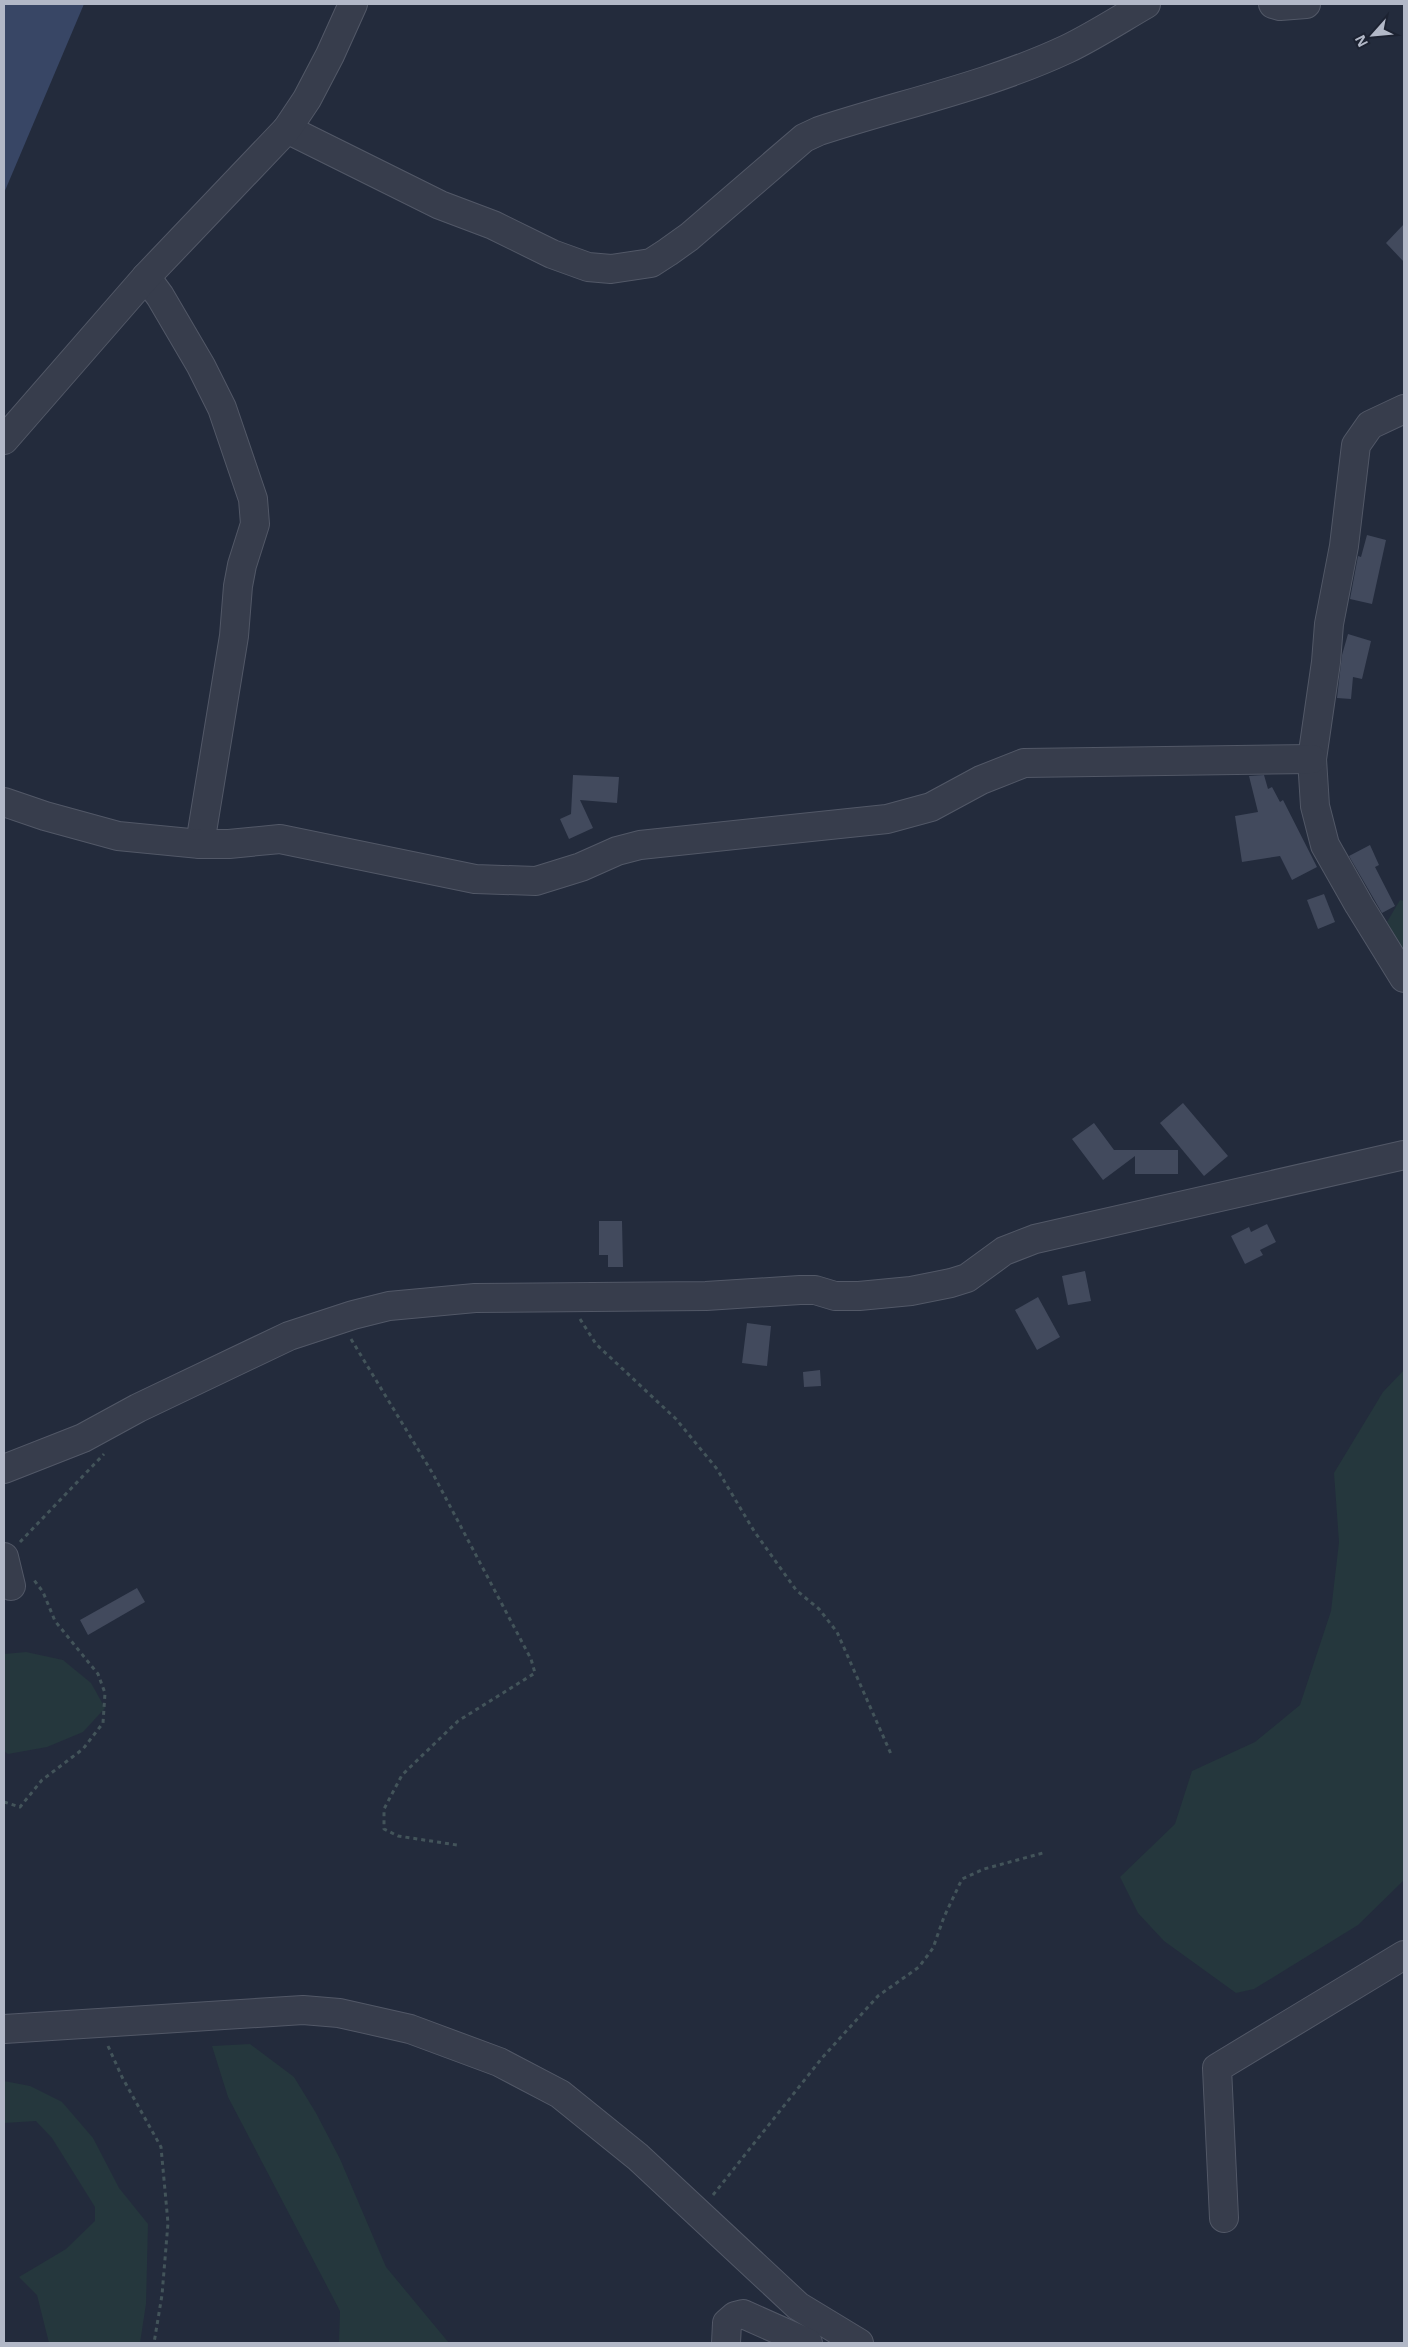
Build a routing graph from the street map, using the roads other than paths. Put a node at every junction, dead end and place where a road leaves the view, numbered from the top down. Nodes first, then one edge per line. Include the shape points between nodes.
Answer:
1 (353, 4) edge
2 (1146, 4) edge
3 (1273, 4) edge
4 (1306, 4) edge
5 (287, 129) junction
6 (146, 277) junction
7 (1404, 409) edge
8 (4, 440) edge
9 (1312, 759) junction
10 (4, 802) edge
11 (200, 844) junction
12 (1404, 978) edge
13 (1404, 1155) edge
14 (4, 1470) edge
15 (4, 1557) edge
16 (20, 1579) road end
17 (1404, 1955) edge
18 (4, 2029) edge
19 (1224, 2218) dead end
20 (848, 2341) edge
21 (726, 2343) edge
22 (808, 2343) edge

1 - 5 street via 307,99
2 - 5 street via 1068,48 1028,64 912,104 819,130 804,138 689,237 651,263 634,267 588,267 552,254 493,225 440,205
3 - 4 street
5 - 6 street
6 - 8 street
6 - 11 street via 202,366 222,408 253,499 255,524 238,586 232,645
7 - 9 street via 1370,425 1356,445
9 - 11 street via 1024,763 981,780 931,807 887,819 640,845 616,851 582,868 536,880 476,879 280,839
9 - 12 street via 1315,806 1325,845
10 - 11 street via 118,836
13 - 14 street via 1035,1239 1004,1251 967,1278 911,1291 859,1296 800,1290 706,1296 474,1298 389,1306 289,1336 83,1438
15 - 16 street
17 - 19 street via 1217,2068
18 - 20 street via 303,2010 339,2013 410,2029 498,2062 560,2094 638,2157 798,2306
21 - 22 street via 727,2323 743,2314

